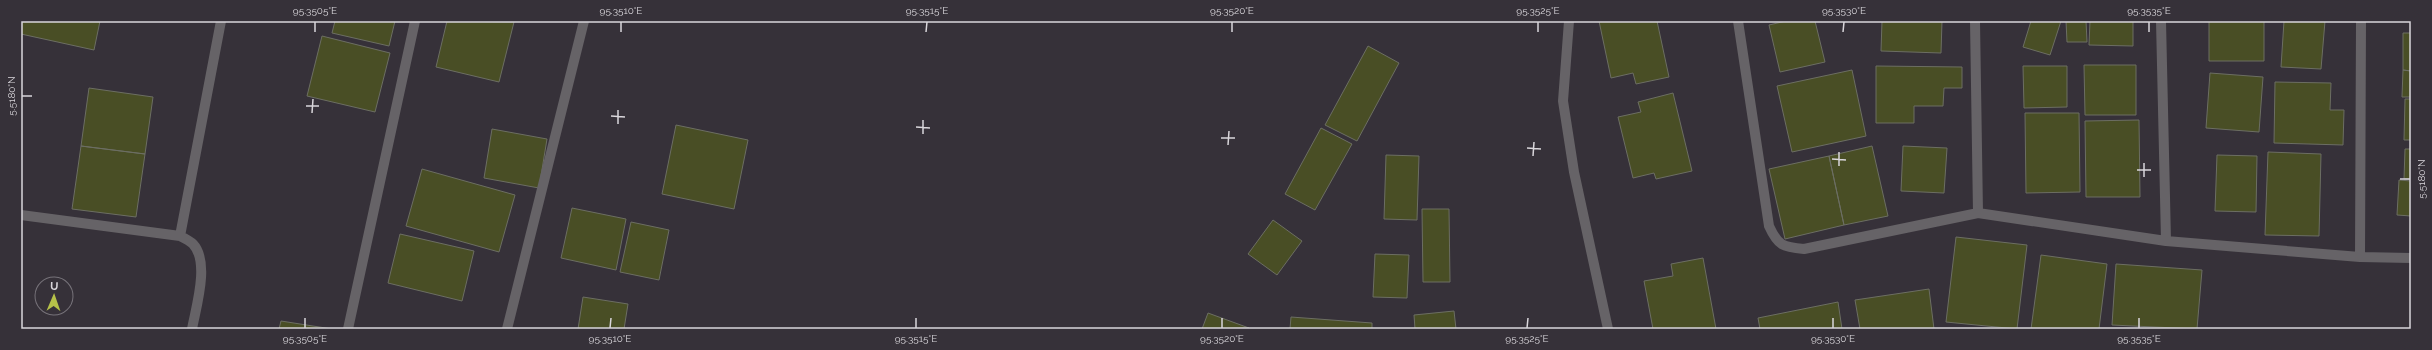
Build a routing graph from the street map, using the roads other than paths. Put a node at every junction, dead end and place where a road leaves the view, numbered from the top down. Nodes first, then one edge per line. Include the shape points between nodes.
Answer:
1 (220, 21) edge
2 (416, 21) edge
3 (584, 21) edge
4 (1569, 21) edge
5 (1738, 21) edge
6 (1975, 21) edge
7 (2161, 21) edge
8 (2360, 21) edge
9 (1978, 213) junction
10 (21, 215) edge
11 (180, 236) junction
12 (2166, 241) junction
13 (2360, 257) junction
14 (2411, 258) edge
15 (192, 329) edge
16 (348, 329) edge
17 (507, 329) edge
18 (1608, 329) edge

1 - 11 street
2 - 16 street
3 - 17 street
4 - 18 street via 1563,101 1574,172
5 - 9 street via 1769,226 1776,241 1788,248 1804,249
6 - 9 street
7 - 12 street
8 - 13 street
9 - 12 street
10 - 11 street
11 - 15 street via 193,243 200,255 201,277
12 - 13 street
13 - 14 street

